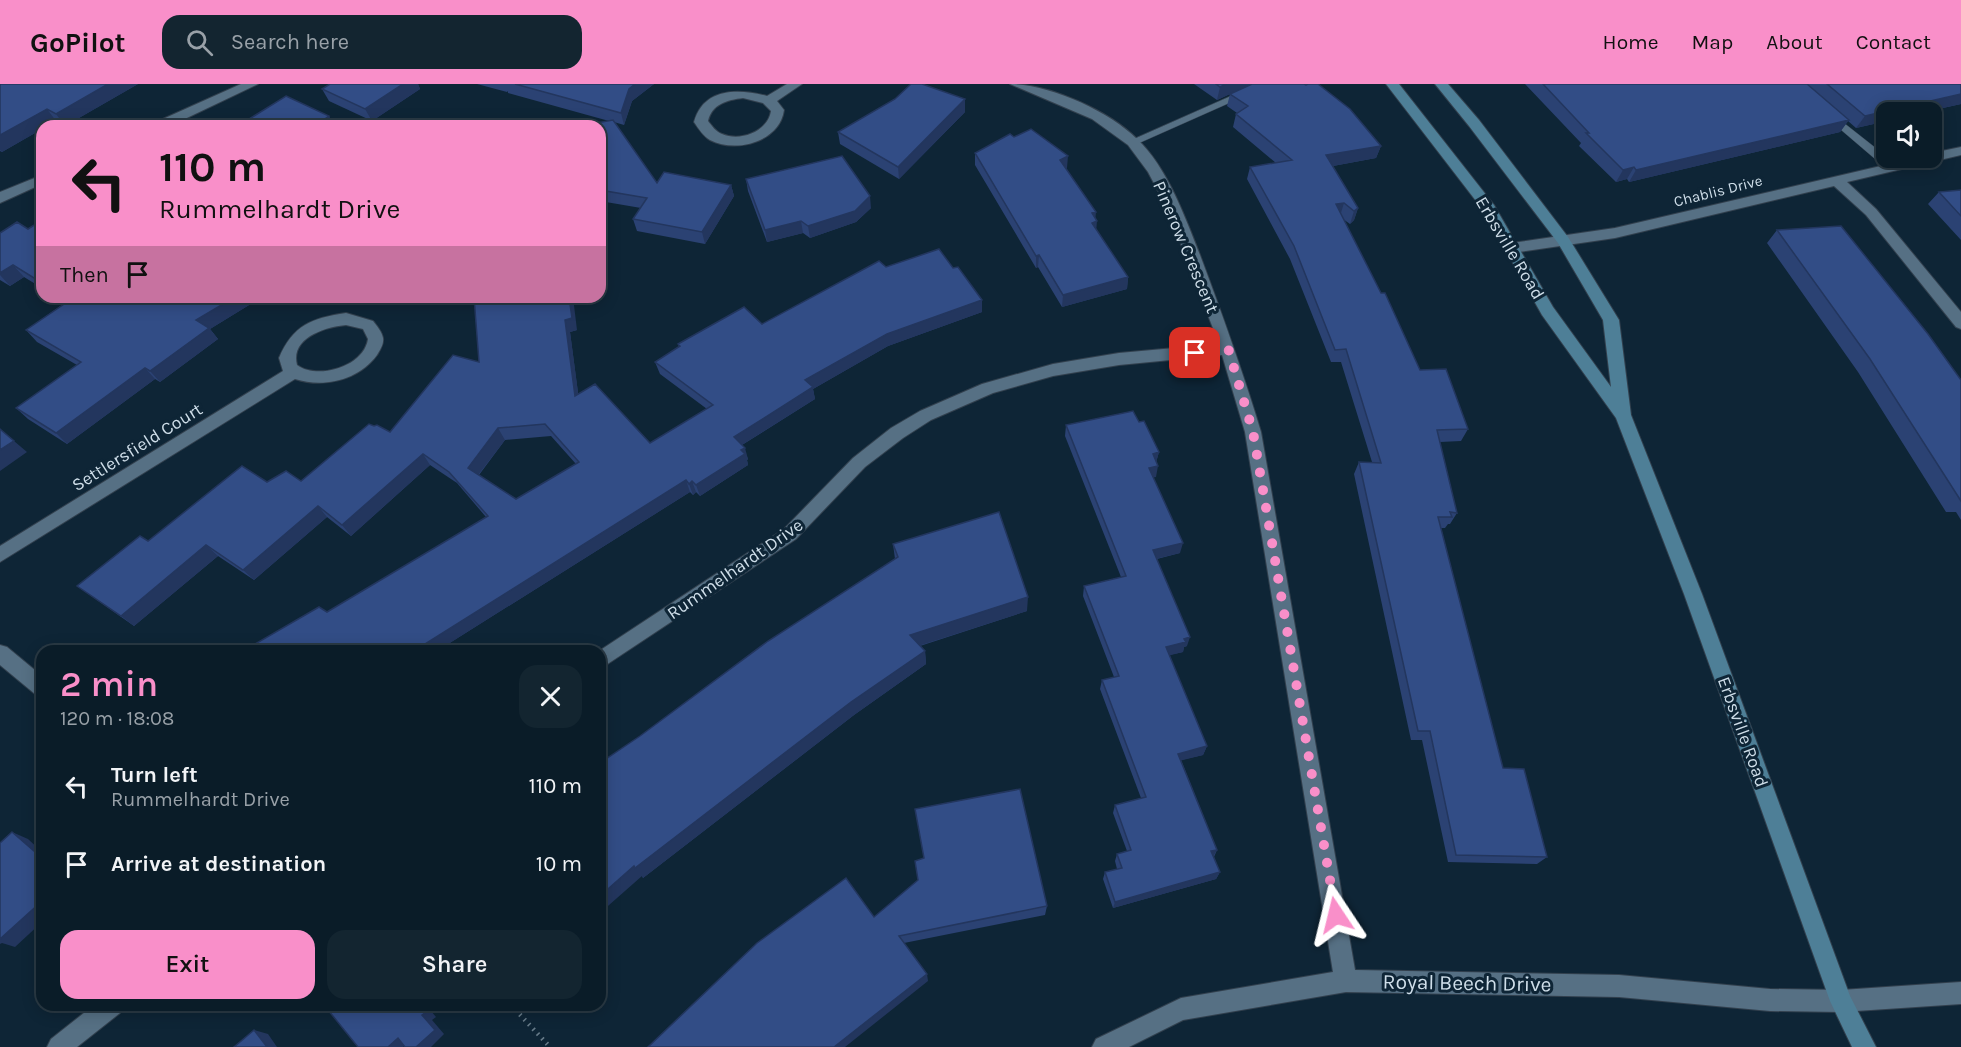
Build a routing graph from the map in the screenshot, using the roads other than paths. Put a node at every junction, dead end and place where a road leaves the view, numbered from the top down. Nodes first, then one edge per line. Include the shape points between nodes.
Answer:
1 (252, 84) edge
2 (796, 84) edge
3 (1016, 84) edge
4 (1267, 84) edge
5 (1392, 84) edge
6 (1441, 84) edge
7 (770, 100) junction
8 (1819, 106) edge
9 (172, 120) edge
10 (1133, 142) junction
11 (1961, 151) edge
12 (1876, 154) edge
13 (1942, 155) edge
14 (1888, 168) edge
15 (1836, 180) junction
16 (36, 181) edge
17 (0, 198) edge
18 (1563, 240) junction
19 (1512, 249) junction
20 (1961, 323) edge
21 (1228, 348) junction
22 (294, 372) junction
23 (1623, 415) junction
24 (0, 555) edge
25 (0, 653) edge
26 (606, 657) edge
27 (36, 683) edge
28 (1346, 981) junction
29 (1961, 993) edge
30 (1841, 1001) junction
31 (105, 1011) edge
32 (60, 1047) edge
33 (1104, 1047) edge
34 (1864, 1047) edge

1 - 9 street
2 - 7 street
3 - 10 street, Pinerow Crescent via 1097,116
4 - 10 lane
5 - 19 main road, Erbsville Road via 1482,199
6 - 18 main road, Erbsville Road
7 - 7 street via 760,95 730,95 706,108 701,122 705,131 721,140 754,138 775,126 779,114
8 - 12 lane
10 - 21 street, Pinerow Crescent via 1174,208
11 - 13 street, Chablis Drive
14 - 15 street, Chablis Drive
15 - 18 street, Chablis Drive via 1616,233
15 - 20 street via 1871,212
16 - 17 street
18 - 19 street, Chablis Drive
18 - 23 main road, Erbsville Road via 1611,320
19 - 23 main road, Erbsville Road via 1547,311
21 - 26 street, Rummelhardt Drive via 1118,359 1027,375 930,412 870,452 790,534
21 - 28 street, Pinerow Crescent via 1253,432
22 - 22 street via 318,379 351,371 369,355 375,337 368,325 357,320 321,323 294,342 288,353
22 - 24 street, Settlersfield Court
23 - 30 main road, Erbsville Road via 1693,594
25 - 27 street
28 - 30 street, Royal Beech Drive via 1619,986 1770,1000
28 - 33 street, Royal Beech Drive via 1181,1010
29 - 30 street, Royal Beech Drive
30 - 34 main road, Erbsville Road
31 - 32 street

